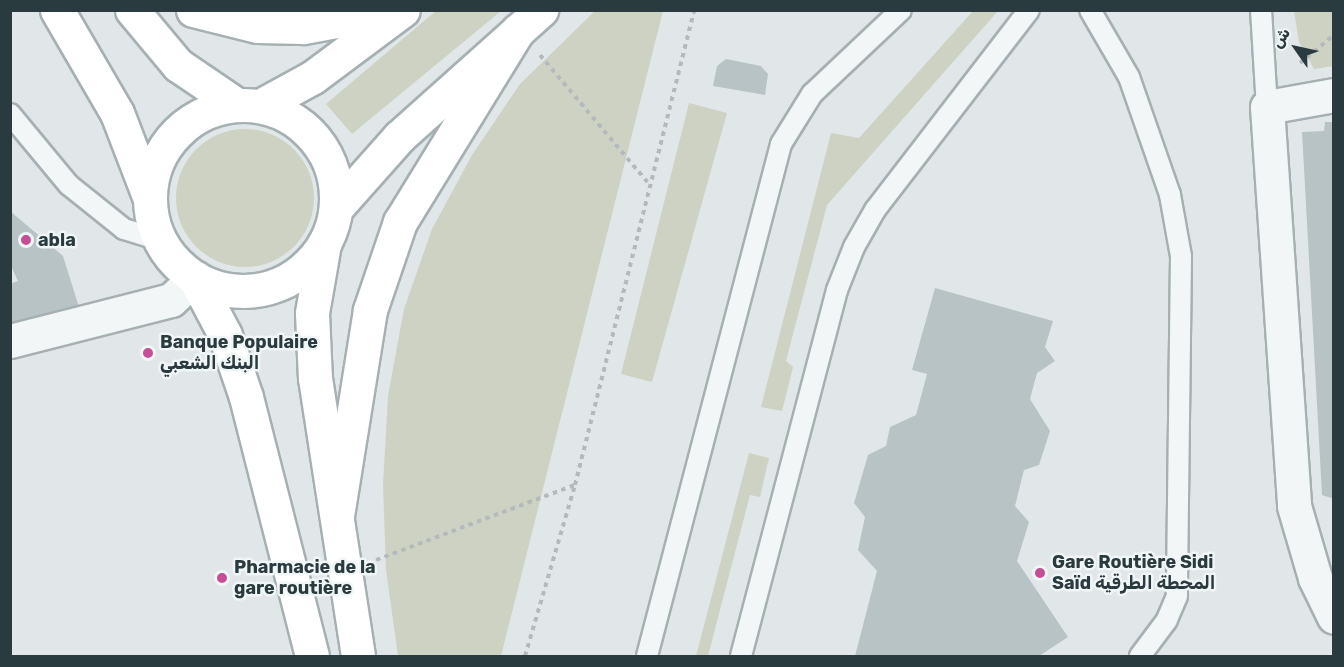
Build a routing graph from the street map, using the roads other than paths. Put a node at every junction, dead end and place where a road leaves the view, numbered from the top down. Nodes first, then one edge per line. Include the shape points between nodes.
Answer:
1 (57, 10) edge
2 (132, 10) edge
3 (193, 10) edge
4 (396, 10) edge
5 (403, 10) edge
6 (901, 10) edge
7 (1029, 10) edge
8 (1090, 10) edge
9 (1261, 10) edge
10 (532, 30) edge
11 (1334, 95) edge
12 (248, 105) junction
13 (1267, 107) junction
14 (10, 114) edge
15 (150, 200) junction
16 (336, 208) junction
17 (160, 240) junction
18 (325, 242) junction
19 (195, 278) junction
20 (10, 341) edge
21 (337, 516) junction
22 (1324, 570) edge
23 (1334, 617) edge
24 (312, 657) edge
25 (358, 657) edge
26 (647, 657) edge
27 (741, 657) edge
28 (1140, 657) edge

1 - 15 main road via 117,113
2 - 12 main road via 178,64
3 - 4 main road via 257,26 304,27
5 - 12 main road via 313,77
6 - 26 lane via 812,94 781,144
7 - 27 lane via 875,210 854,247 837,290
8 - 28 lane via 1129,77 1148,128 1170,195 1180,256 1177,596 1167,620
9 - 13 lane
10 - 16 main road via 399,137
10 - 21 main road via 400,222 370,310
11 - 13 street
12 - 15 main road via 201,115 172,138 158,160
12 - 16 main road via 295,120 314,136 333,173
13 - 22 street via 1293,506
14 - 17 lane via 69,185 124,229
15 - 17 main road
16 - 18 main road
17 - 19 main road
18 - 19 main road via 293,277 267,288 240,291
18 - 21 main road via 313,335
19 - 20 street via 171,300
19 - 24 main road via 225,335 246,397
21 - 25 main road
22 - 23 street

